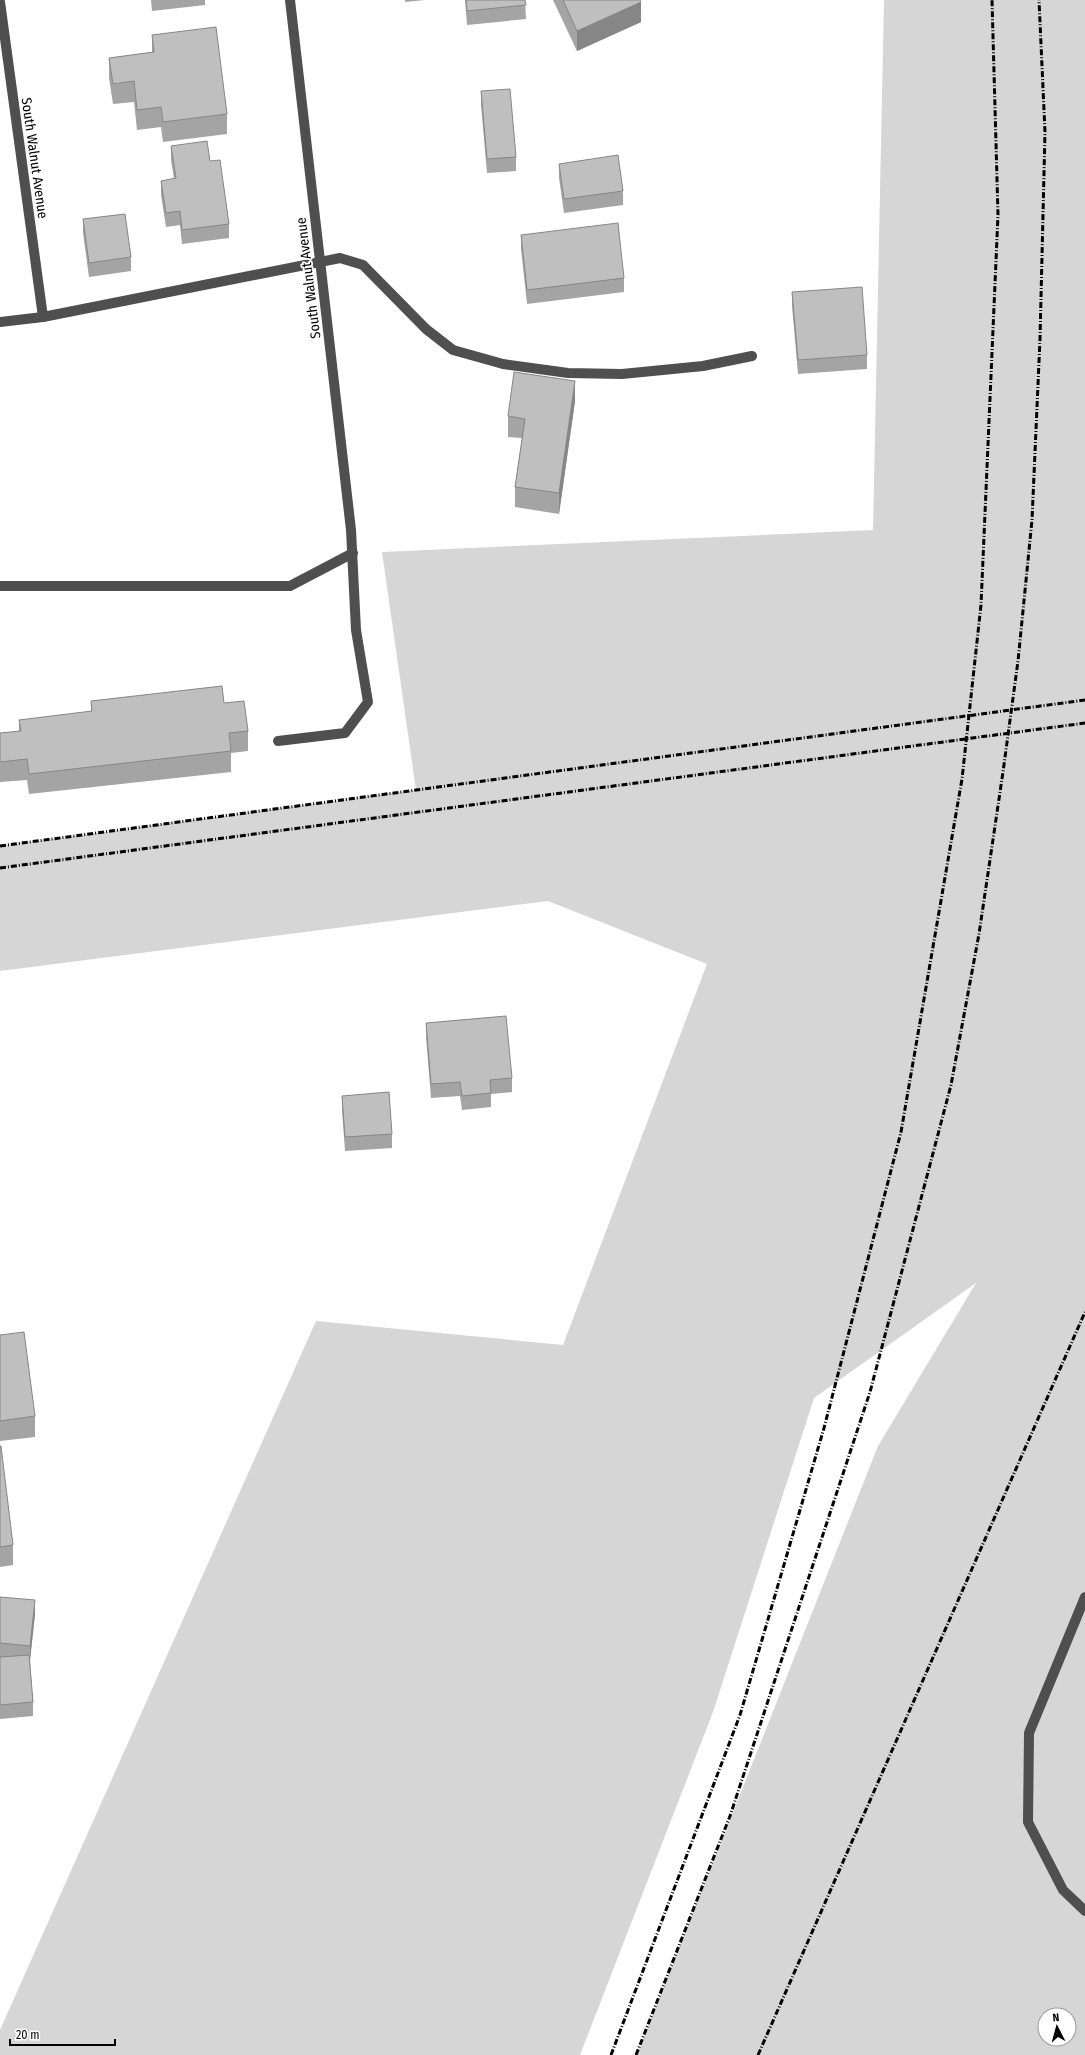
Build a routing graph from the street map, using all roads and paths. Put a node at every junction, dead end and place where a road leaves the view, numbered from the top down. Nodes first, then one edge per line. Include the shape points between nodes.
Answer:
1 (290, 0) edge
2 (0, 2) edge
3 (320, 260) junction
4 (43, 317) junction
5 (0, 322) edge
6 (752, 356) dead end
7 (353, 553) junction
8 (0, 586) edge
9 (278, 741) dead end
10 (1085, 1597) edge
11 (1085, 1911) edge

1 - 3 street, South Walnut Avenue
2 - 4 street, South Walnut Avenue
3 - 4 street
3 - 6 street via 340,258 363,265 426,329 453,350 503,364 568,373 622,374 703,366
3 - 7 street, South Walnut Avenue
4 - 5 street
7 - 8 street via 290,586
7 - 9 street, South Walnut Avenue via 356,630 368,702 345,733
10 - 11 street via 1029,1733 1028,1822 1063,1890

